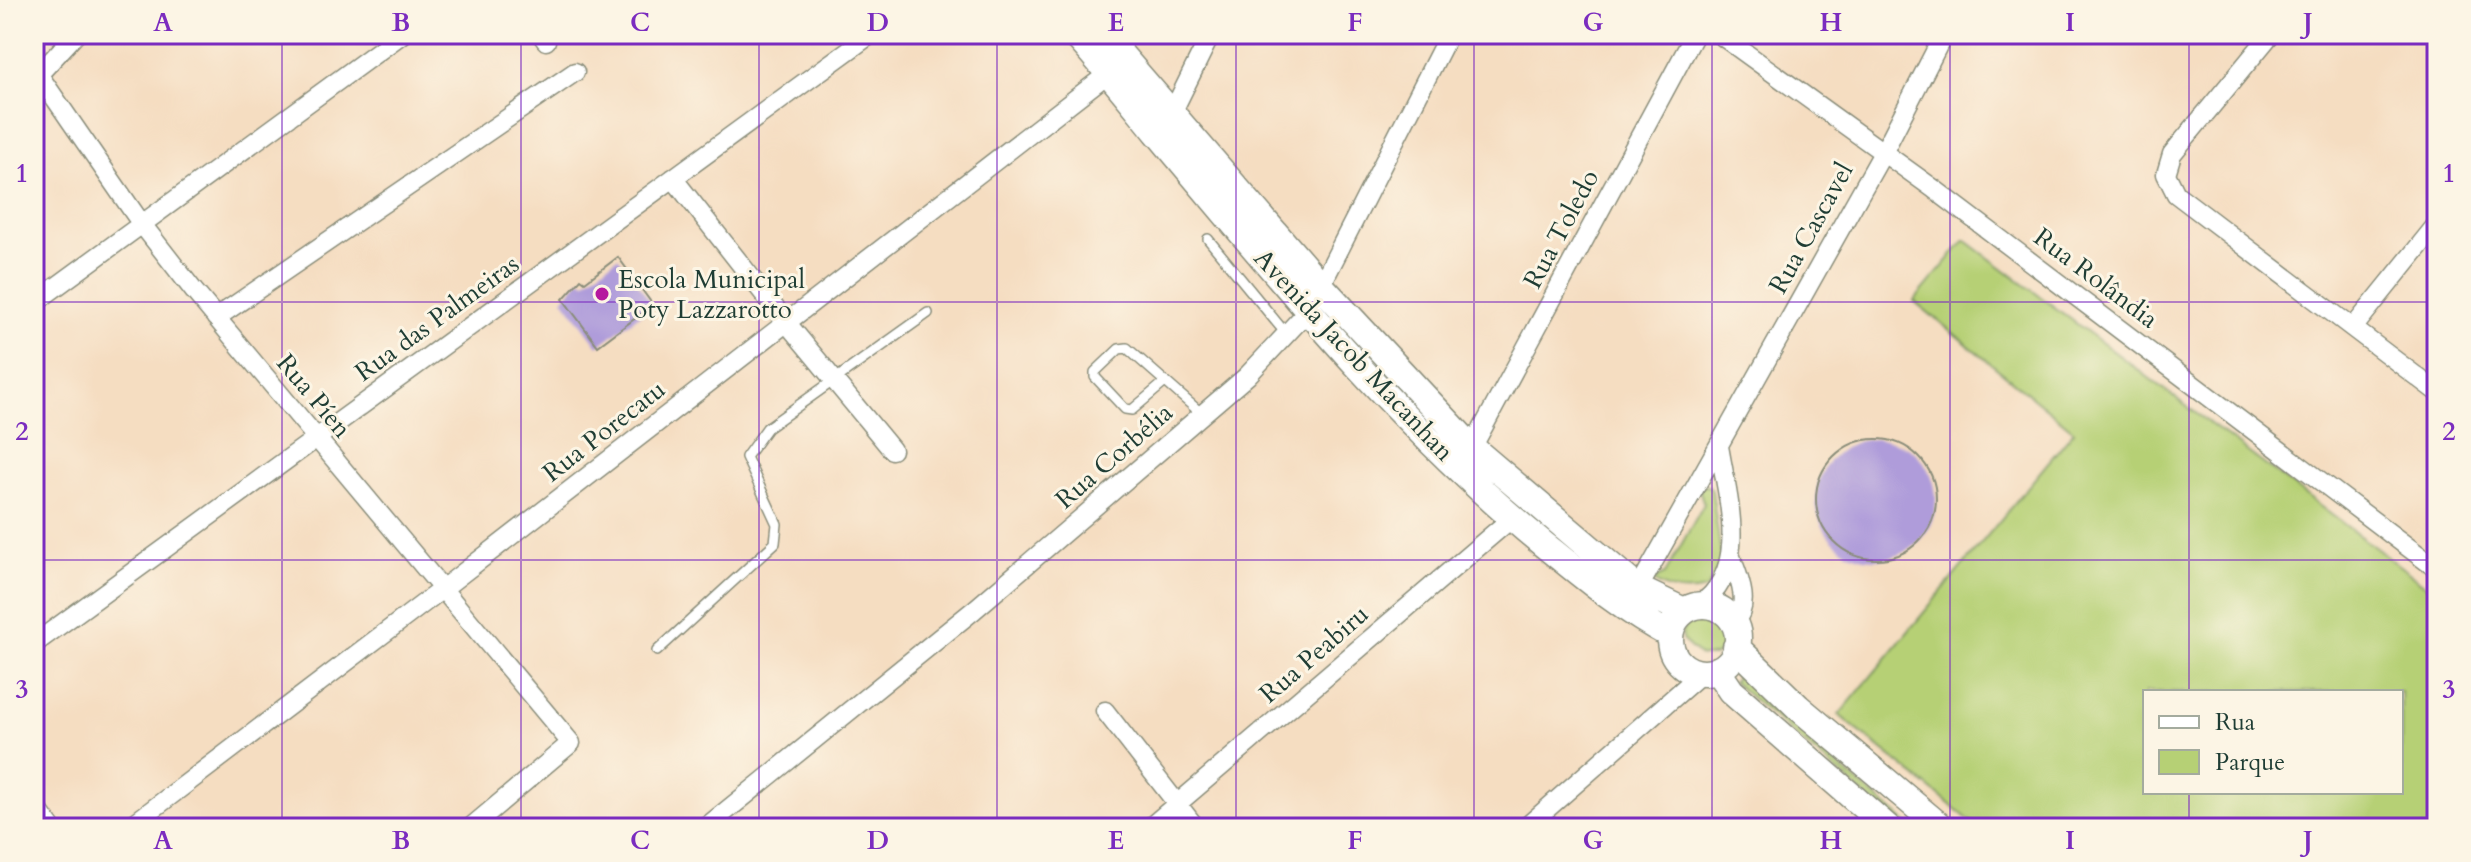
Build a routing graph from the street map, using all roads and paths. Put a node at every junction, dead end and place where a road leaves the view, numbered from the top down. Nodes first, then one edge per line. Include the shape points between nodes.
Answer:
1 (76, 34) edge
2 (402, 34) edge
3 (871, 34) edge
4 (1075, 34) edge
5 (1103, 34) edge
6 (1211, 34) edge
7 (1449, 34) edge
8 (1695, 34) edge
9 (1719, 34) edge
10 (1944, 34) edge
11 (2271, 34) edge
12 (36, 71) edge
13 (575, 72) dead end
14 (1110, 72) junction
15 (1172, 113) junction
16 (1884, 151) junction
17 (673, 178) junction
18 (141, 223) junction
19 (2437, 224) edge
20 (1208, 239) dead end
21 (1320, 285) junction
22 (34, 303) edge
23 (1308, 311) junction
24 (928, 313) dead end
25 (216, 318) junction
26 (786, 322) junction
27 (2353, 328) junction
28 (1287, 335) junction
29 (835, 379) junction
30 (1165, 382) junction
31 (2437, 392) edge
32 (1203, 414) junction
33 (316, 439) junction
34 (1719, 446) junction
35 (1472, 448) junction
36 (892, 450) dead end
37 (1512, 518) junction
38 (1730, 554) junction
39 (2437, 569) edge
40 (1638, 589) junction
41 (441, 590) junction
42 (1692, 608) junction
43 (1670, 635) junction
44 (1735, 635) junction
45 (34, 644) edge
46 (657, 651) dead end
47 (1710, 671) junction
48 (1105, 711) dead end
49 (34, 804) edge
50 (1178, 805) junction
51 (51, 828) edge
52 (128, 828) edge
53 (470, 828) edge
54 (705, 828) edge
55 (1149, 828) edge
56 (1196, 828) edge
57 (1525, 828) edge
58 (1888, 828) edge
59 (1942, 828) edge

1 - 12 street
2 - 18 street
3 - 17 street, Rua das Palmeiras
4 - 14 main road, Avenida Jacob Macanhan
5 - 15 main road, Avenida Jacob Macanhan
6 - 15 street
7 - 21 street, Rua Corbélia
8 - 35 street, Rua Toledo
9 - 16 street, Rua Rolândia
10 - 16 street, Rua Cascavel
11 - 27 street via 2172,154 2166,174 2176,194
12 - 18 street, Rua Píen
13 - 25 street
14 - 23 main road, Avenida Jacob Macanhan
14 - 26 street, Rua Porecatu
15 - 21 main road, Avenida Jacob Macanhan
16 - 34 street, Rua Cascavel
16 - 39 street, Rua Rolândia
17 - 26 street
17 - 33 street, Rua das Palmeiras
18 - 22 street
18 - 25 street, Rua Píen
19 - 27 street
20 - 28 lane
21 - 23 street, Rua Corbélia
21 - 35 main road, Avenida Jacob Macanhan
23 - 28 street, Rua Corbélia
23 - 37 main road, Avenida Jacob Macanhan
24 - 29 lane
25 - 33 street, Rua Píen
26 - 29 street
26 - 41 street, Rua Porecatu
27 - 31 street
28 - 32 street, Rua Corbélia
29 - 36 street
29 - 46 lane via 767,428 746,457 777,524 775,543
30 - 30 lane via 1127,348 1095,372 1125,409 1132,410
30 - 32 lane
32 - 54 street, Rua Corbélia via 974,610
33 - 41 street, Rua Píen
33 - 45 street, Rua das Palmeiras
34 - 38 street via 1732,529
34 - 40 street, Rua Cascavel
35 - 40 main road, Avenida Jacob Macanhan
37 - 43 main road, Avenida Jacob Macanhan via 1634,616
37 - 50 street, Rua Peabiru
38 - 42 street via 1713,596
38 - 44 street via 1743,607
40 - 42 main road, Avenida Jacob Macanhan
41 - 52 street, Rua Porecatu
41 - 53 street, Rua Píen via 571,743
42 - 43 main road via 1674,623
42 - 44 main road via 1718,608
43 - 47 main road via 1681,664 1691,671
44 - 47 main road via 1731,658
44 - 59 main road via 1798,707
47 - 57 street
47 - 58 main road
48 - 50 street
49 - 51 street
50 - 55 street, Rua Peabiru
50 - 56 street

